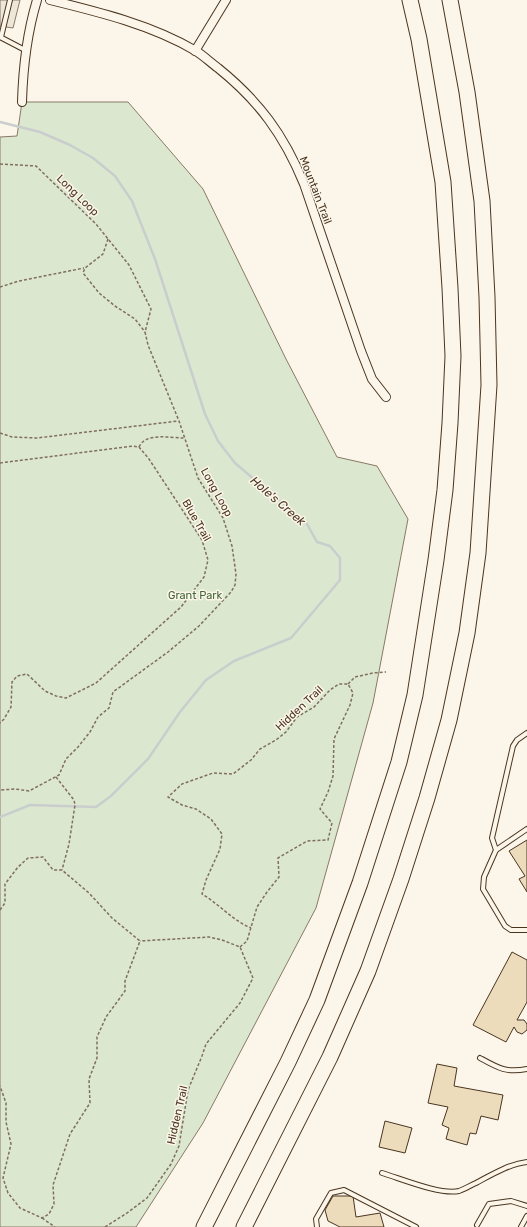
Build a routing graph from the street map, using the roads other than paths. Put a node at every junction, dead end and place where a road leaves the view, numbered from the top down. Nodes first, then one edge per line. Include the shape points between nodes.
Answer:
1 (10, 0) edge
2 (37, 0) edge
3 (50, 0) edge
4 (226, 0) edge
5 (410, 0) edge
6 (450, 0) edge
7 (0, 37) edge
8 (25, 50) junction
9 (195, 51) junction
10 (22, 102) dead end
11 (386, 397) dead end
12 (527, 733) edge
13 (527, 829) edge
14 (496, 850) junction
15 (527, 930) edge
16 (480, 1058) dead end
17 (527, 1069) edge
18 (527, 1162) edge
19 (382, 1173) dead end
20 (527, 1206) edge
21 (527, 1216) edge
22 (477, 1225) dead end
23 (204, 1227) edge
24 (244, 1227) edge
25 (317, 1227) edge
26 (416, 1227) edge
27 (521, 1227) edge

1 - 7 lane
2 - 8 street
3 - 9 street, Mountain Trail via 136,25
4 - 9 street
5 - 23 highway via 443,182 453,356 444,490 415,695 399,762 360,883 317,1000
6 - 24 highway via 467,92 482,201 490,385 478,553 467,633 449,720 427,798 368,971 330,1057
7 - 8 lane
8 - 10 street
9 - 11 street, Mountain Trail via 246,92 286,146 304,184 365,363 372,379
12 - 14 lane via 512,746 492,838
13 - 14 lane
14 - 15 lane via 484,877 483,888 505,926 511,930
16 - 17 lane via 508,1071
18 - 19 lane via 451,1192
20 - 22 lane via 511,1201 488,1204
21 - 27 lane
25 - 26 lane via 316,1219 331,1193 344,1190

